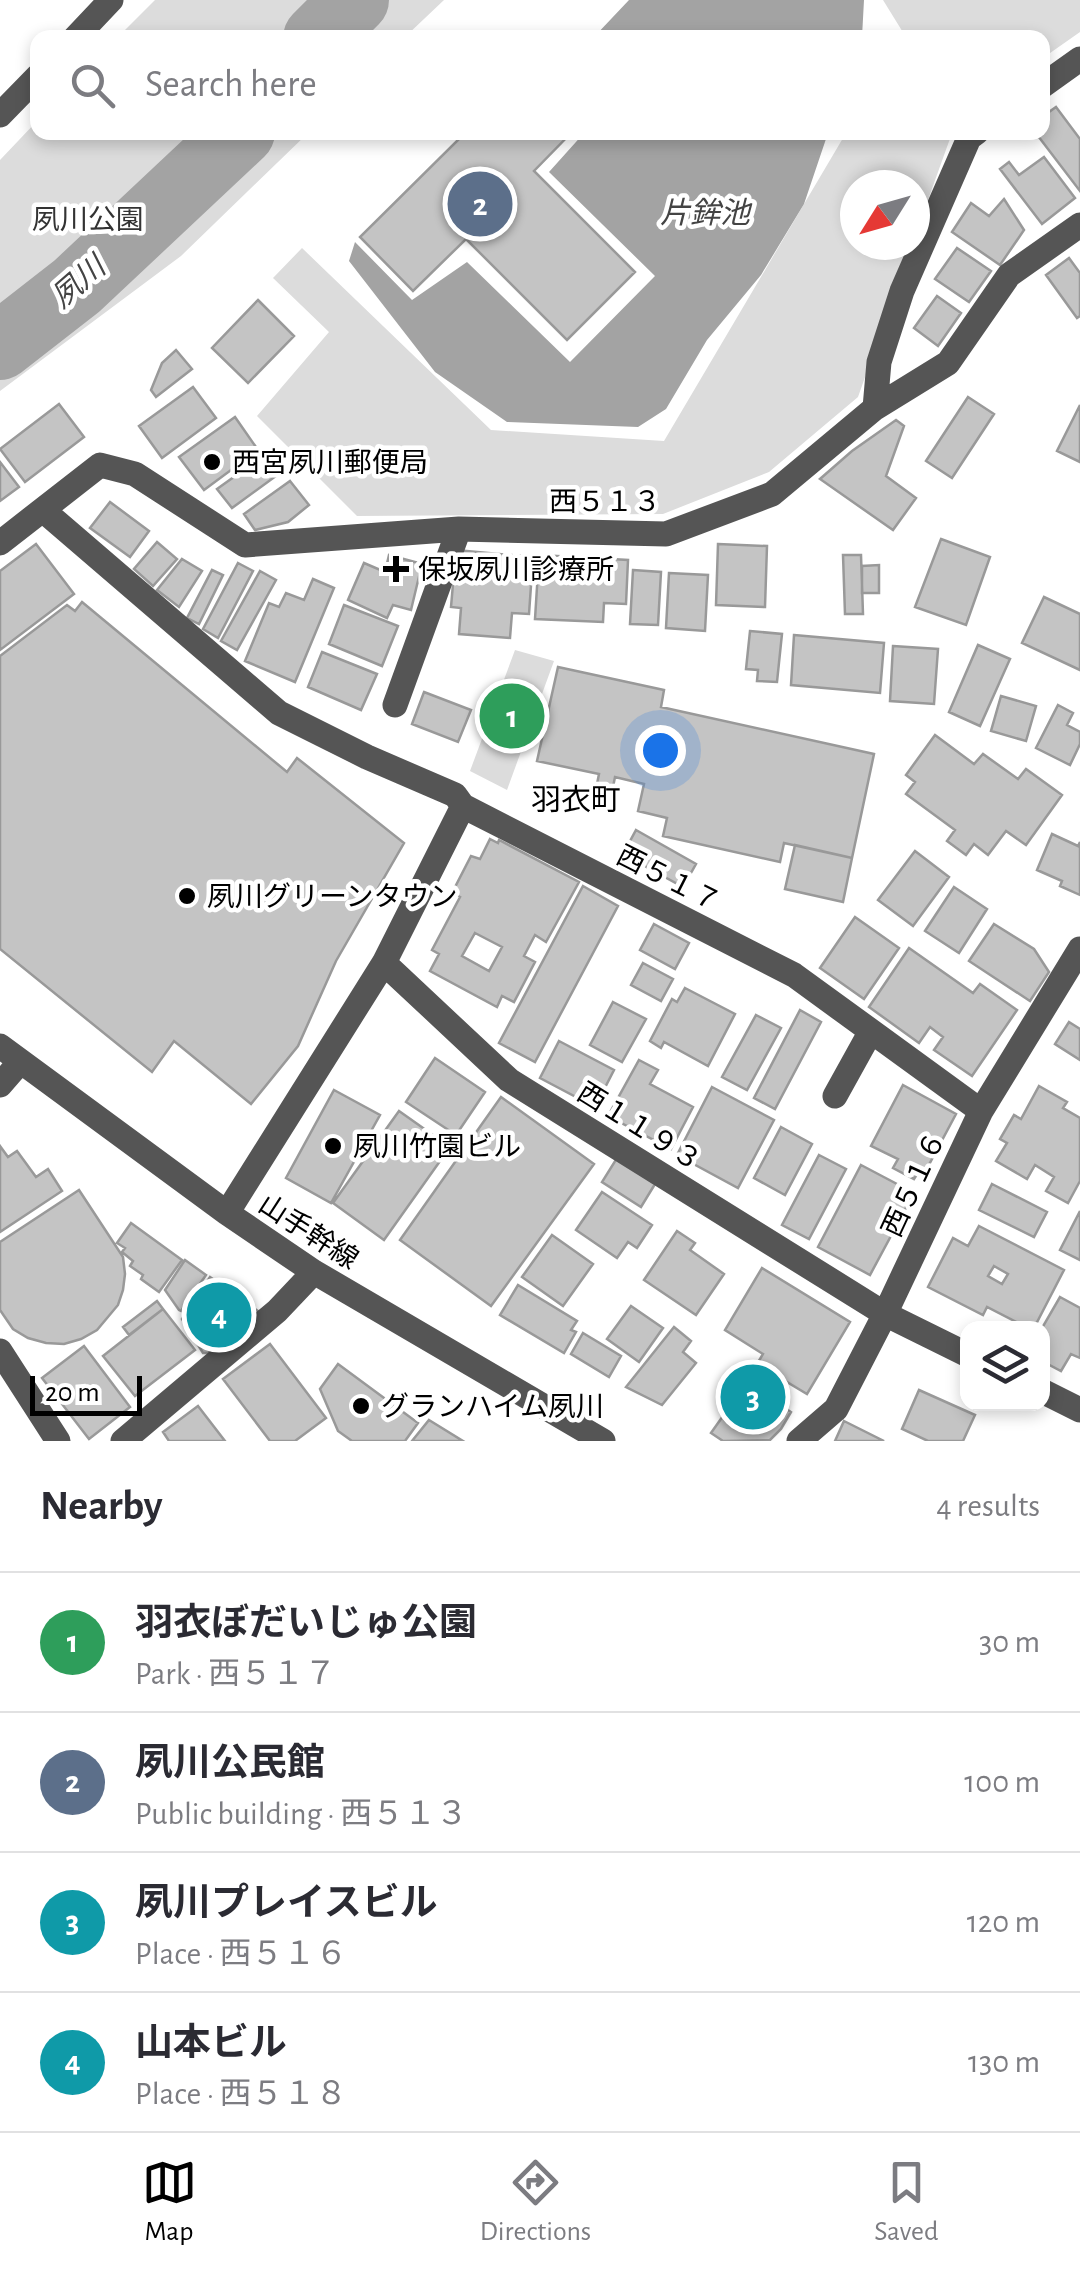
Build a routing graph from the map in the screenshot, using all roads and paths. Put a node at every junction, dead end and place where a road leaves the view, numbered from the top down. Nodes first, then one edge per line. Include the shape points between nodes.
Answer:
1 (112, 0) edge
2 (83, 30) edge
3 (1080, 60) edge
4 (1050, 81) edge
5 (30, 84) edge
6 (0, 115) edge
7 (968, 140) edge
8 (1080, 225) edge
9 (875, 408) junction
10 (44, 511) junction
11 (459, 529) junction
12 (0, 543) edge
13 (395, 705) dead end
14 (463, 806) junction
15 (1080, 949) edge
16 (384, 963) junction
17 (871, 1031) junction
18 (10, 1054) edge
19 (0, 1086) edge
20 (834, 1096) dead end
21 (981, 1111) junction
22 (227, 1213) junction
23 (314, 1272) junction
24 (885, 1314) junction
25 (960, 1350) edge
26 (0, 1351) edge
27 (1050, 1395) edge
28 (1080, 1410) edge
29 (58, 1441) edge
30 (123, 1441) edge
31 (602, 1441) edge
32 (798, 1441) edge

1 - 2 street
3 - 4 street
5 - 6 street
7 - 9 street via 902,291 879,362
8 - 9 street, 西５１３ via 1009,274 948,363
9 - 11 street, 西５１３ via 772,494 666,534
10 - 11 street, 西５１３ via 100,465 134,474 245,545
10 - 12 street
10 - 14 street, 西５１７ via 279,713 455,794
11 - 13 street
14 - 16 street
14 - 17 street, 西５１７ via 794,975
15 - 21 street, 西５１６
16 - 22 street
16 - 24 street, 西１１９３ via 508,1080
17 - 20 street
17 - 21 street, 西５１７
18 - 19 street
18 - 22 street, 山手幹線
21 - 24 street, 西５１６
22 - 23 street, 山手幹線
23 - 30 street
23 - 31 street, 山手幹線
24 - 25 street, 西１１９３
24 - 32 street, 西５１６ via 836,1409
26 - 29 street
27 - 28 street

